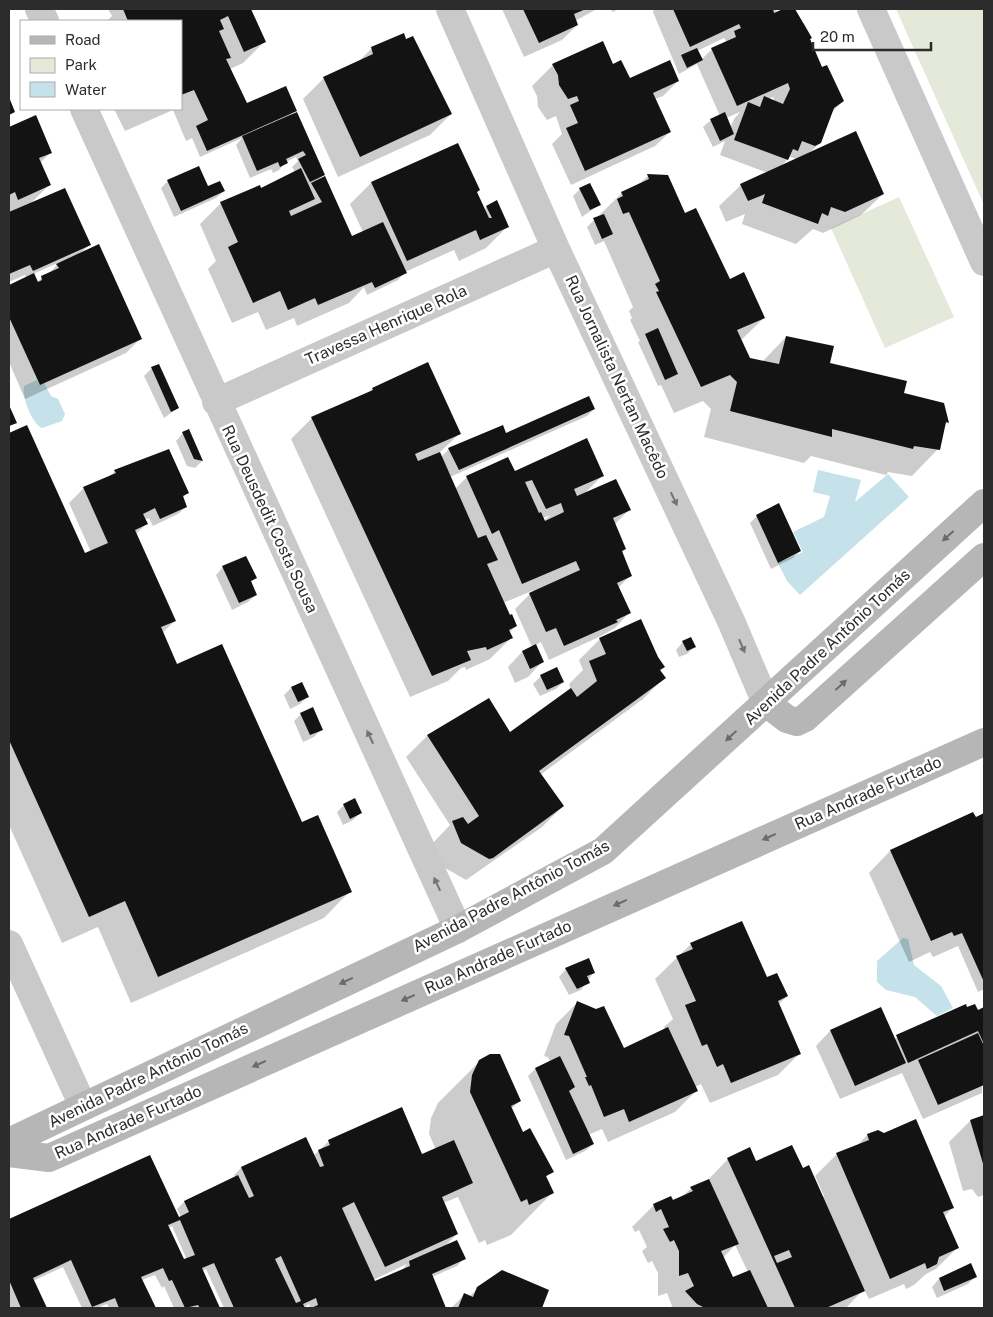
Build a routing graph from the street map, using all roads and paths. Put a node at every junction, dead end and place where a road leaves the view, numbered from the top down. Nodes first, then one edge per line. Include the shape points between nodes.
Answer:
1 (450, 9) edge
2 (870, 9) edge
3 (84, 110) edge
4 (556, 249) junction
5 (984, 262) edge
6 (216, 402) junction
7 (984, 503) edge
8 (984, 557) edge
9 (766, 703) junction
10 (984, 742) edge
11 (458, 928) junction
12 (9, 944) edge
13 (83, 1106) junction
14 (9, 1142) edge
15 (9, 1153) edge

1 - 4 street, Rua Jornalista Nertan Macêdo
2 - 5 street
3 - 6 street, Rua Deusdedit Costa Sousa
4 - 6 street, Travessa Henrique Rola
4 -> 9 street, Rua Jornalista Nertan Macêdo via 731,621
11 -> 6 street, Rua Deusdedit Costa Sousa
7 -> 9 street, Avenida Padre Antônio Tomás
9 -> 8 street, Rua Jornalista Nertan Macêdo via 787,719 797,722 805,718
9 -> 11 street, Avenida Padre Antônio Tomás via 603,850
10 -> 15 street, Rua Andrade Furtado via 49,1158
11 -> 13 street, Avenida Padre Antônio Tomás
12 - 13 street
13 - 14 street, Avenida Padre Antônio Tomás

